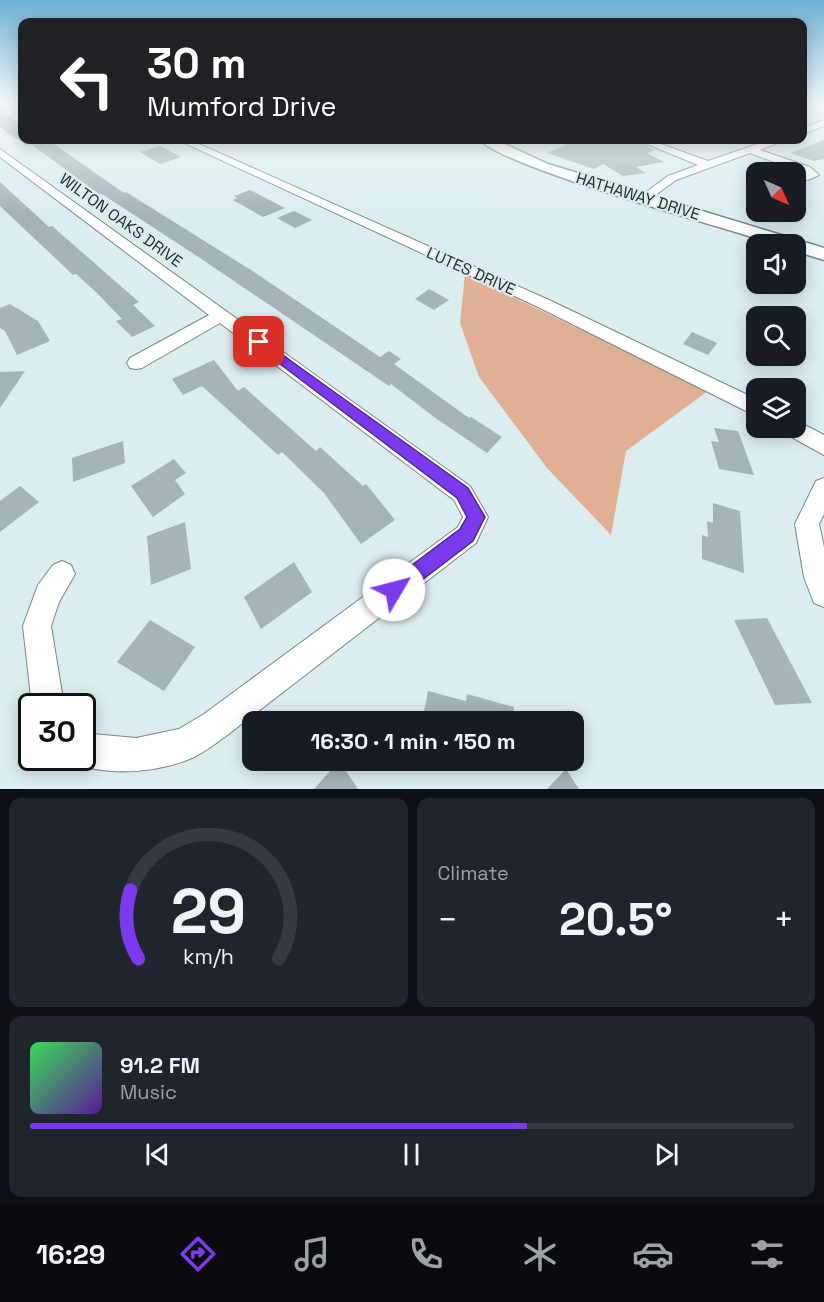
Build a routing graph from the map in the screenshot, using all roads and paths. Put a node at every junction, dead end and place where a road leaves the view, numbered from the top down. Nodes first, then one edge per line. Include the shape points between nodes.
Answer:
1 (192, 144) edge
2 (494, 144) edge
3 (652, 144) edge
4 (767, 144) edge
5 (751, 150) junction
6 (0, 152) edge
7 (737, 154) junction
8 (761, 162) edge
9 (786, 162) edge
10 (706, 165) junction
11 (806, 169) edge
12 (806, 177) edge
13 (646, 198) junction
14 (759, 234) edge
15 (806, 249) edge
16 (824, 254) edge
17 (222, 315) junction
18 (136, 363) dead end
19 (746, 403) edge
20 (806, 436) edge
21 (824, 446) edge
22 (824, 488) edge
23 (62, 574) dead end
24 (824, 593) edge
25 (46, 693) edge
26 (96, 751) edge

1 - 19 street, LUTES DRIVE via 507,287
2 - 13 street, HATHAWAY DRIVE via 543,167
3 - 10 street
4 - 5 street
5 - 7 street
5 - 9 street
6 - 17 street, WILTON OAKS DRIVE
7 - 8 street
7 - 10 street
10 - 13 street via 672,178
11 - 12 street via 813,175
13 - 14 street, HATHAWAY DRIVE
15 - 16 street, HATHAWAY DRIVE
17 - 18 street
17 - 26 street, WILTON OAKS DRIVE via 462,493 476,517 466,535 215,725 184,744 136,755
20 - 21 street
22 - 24 street via 807,524
23 - 25 street via 48,595 37,626

